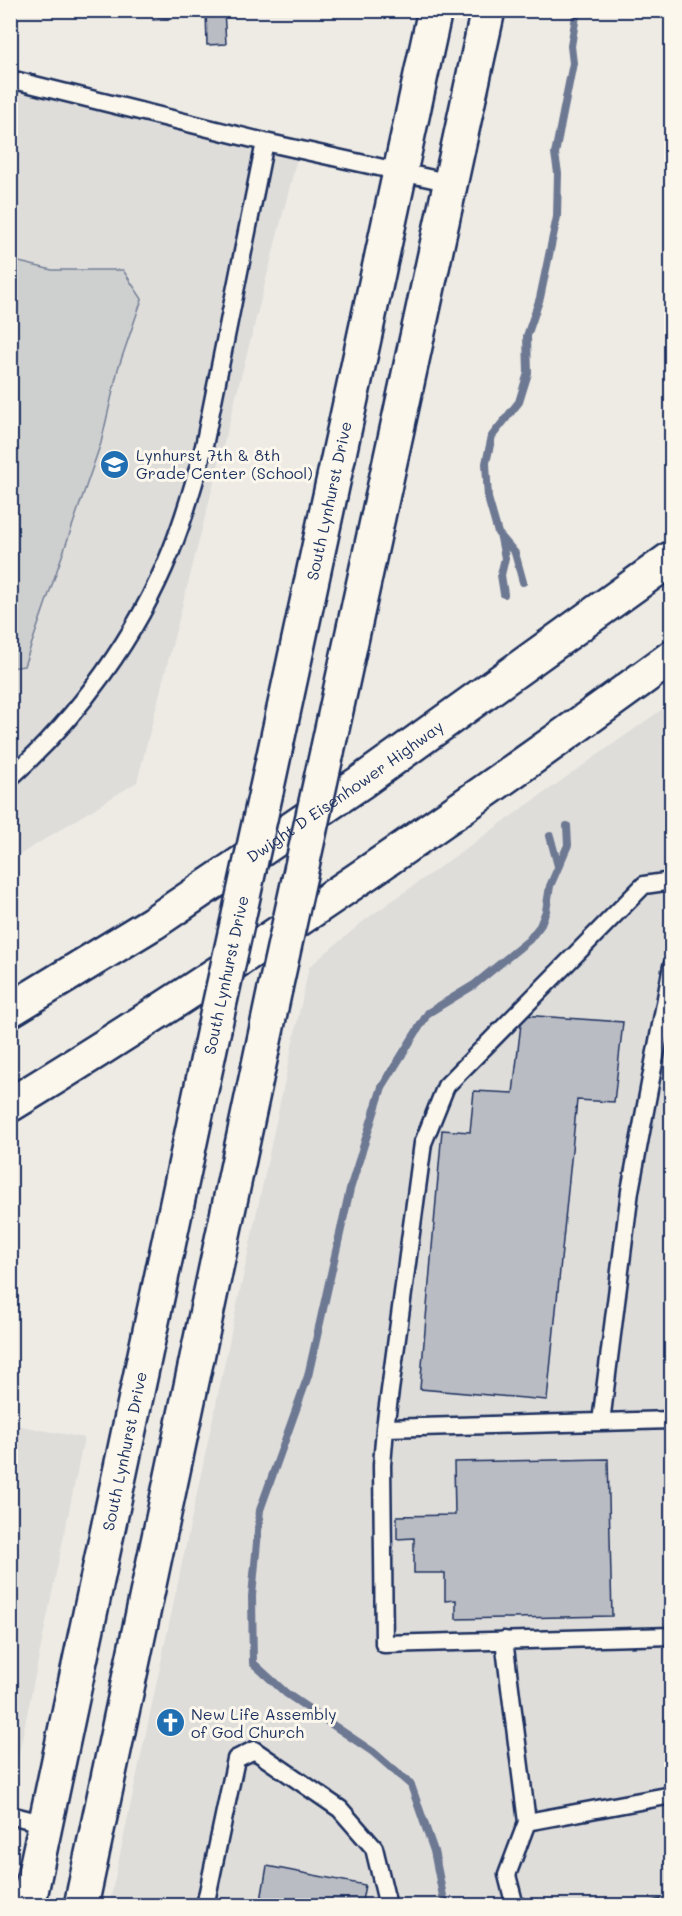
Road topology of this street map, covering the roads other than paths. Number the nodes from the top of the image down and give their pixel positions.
1 (435, 10) edge
2 (488, 10) edge
3 (10, 79) edge
4 (265, 142) junction
5 (401, 171) junction
6 (451, 183) junction
7 (672, 558) edge
8 (672, 657) edge
9 (10, 778) edge
10 (672, 881) edge
11 (672, 966) edge
12 (10, 1010) edge
13 (10, 1105) edge
14 (672, 1420) edge
15 (601, 1422) junction
16 (385, 1428) junction
17 (672, 1636) edge
18 (504, 1640) junction
19 (672, 1795) edge
20 (10, 1815) edge
21 (527, 1822) junction
22 (46, 1824) junction
23 (10, 1903) edge
24 (20, 1905) edge
25 (28, 1905) edge
26 (81, 1905) edge
27 (205, 1905) edge
28 (388, 1905) edge
29 (515, 1905) edge

1 - 5 main road, South Lynhurst Drive
2 - 6 main road
3 - 4 lane
4 - 5 lane
4 - 9 lane
5 - 6 lane
5 - 22 main road, South Lynhurst Drive, bridge
6 - 26 main road, bridge
7 - 12 main road, Dwight D Eisenhower Highway
8 - 13 main road
10 - 16 lane
11 - 15 lane
14 - 15 lane
15 - 16 lane
16 - 18 lane
17 - 18 lane
18 - 21 lane
19 - 21 lane
20 - 22 lane
21 - 29 lane
22 - 25 main road, South Lynhurst Drive
23 - 24 lane
27 - 28 lane

